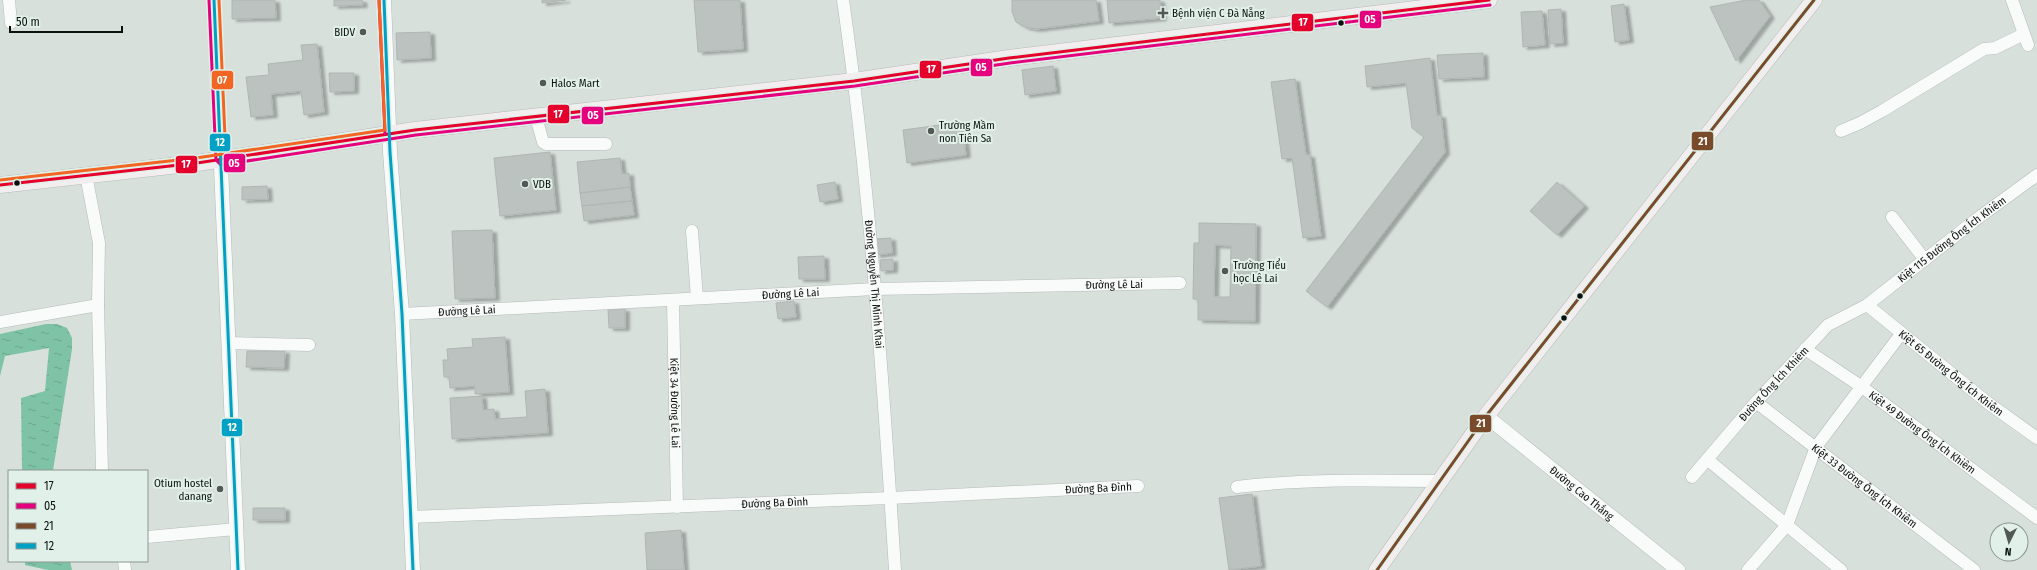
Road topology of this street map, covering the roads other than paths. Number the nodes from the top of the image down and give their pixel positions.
1 (9, 0) edge
2 (214, 0) edge
3 (384, 0) edge
4 (843, 0) edge
5 (1489, 0) edge
6 (2012, 0) edge
7 (1810, 3) edge
8 (11, 23) dead end
9 (854, 81) junction
10 (536, 117) junction
11 (1841, 131) dead end
12 (390, 134) junction
13 (606, 144) dead end
14 (221, 160) junction
15 (2037, 174) edge
16 (86, 175) junction
17 (0, 185) edge
18 (1892, 217) dead end
19 (692, 231) dead end
20 (1925, 260) junction
21 (1180, 283) dead end
22 (875, 289) junction
23 (697, 298) junction
24 (672, 300) junction
25 (1867, 305) junction
26 (98, 306) junction
27 (402, 314) junction
28 (0, 322) edge
29 (1901, 334) junction
30 (228, 343) junction
31 (309, 345) dead end
32 (1805, 349) junction
33 (1862, 386) junction
34 (1756, 402) junction
35 (1486, 416) junction
36 (2037, 438) edge
37 (1816, 447) junction
38 (1708, 460) junction
39 (102, 470) edge
40 (1692, 477) dead end
41 (1440, 481) junction
42 (1138, 486) dead end
43 (1237, 487) dead end
44 (890, 498) junction
45 (677, 507) junction
46 (410, 517) junction
47 (2037, 518) edge
48 (1787, 525) junction
49 (236, 529) junction
50 (148, 537) edge
51 (238, 570) edge
52 (413, 570) edge
53 (895, 570) edge
54 (1377, 570) edge
55 (1678, 570) edge
56 (1748, 570) edge
57 (1841, 570) edge
58 (1974, 570) edge

1 - 8 street
2 - 14 street
3 - 12 street
4 - 9 street, Đường Nguyễn Thị Minh Khai
5 - 9 main road
6 - 11 street
7 - 35 main road
9 - 10 main road
9 - 22 street, Đường Nguyễn Thị Minh Khai
10 - 12 main road
10 - 13 street
12 - 14 main road
12 - 27 street
14 - 16 main road
14 - 30 street
15 - 20 street, Kiệt 115 Đường Ông Ích Khiêm
16 - 17 main road
16 - 26 street
18 - 20 street
19 - 23 street
20 - 25 street, Kiệt 115 Đường Ông Ích Khiêm
21 - 22 street, Đường Lê Lai
22 - 23 street, Đường Lê Lai
22 - 44 street, Đường Nguyễn Thị Minh Khai
23 - 24 street, Đường Lê Lai
24 - 27 street, Đường Lê Lai
24 - 45 street, Kiệt 34 Đường Lê Lai
25 - 29 street, Kiệt 65 Đường Ông Ích Khiêm
25 - 32 street, Đường Ông Ích Khiêm
26 - 28 street
26 - 39 street
27 - 46 street
29 - 33 street
29 - 36 street, Kiệt 65 Đường Ông Ích Khiêm
30 - 31 street
30 - 49 street
32 - 33 street, Kiệt 49 Đường Ông Ích Khiêm
32 - 34 street, Đường Ông Ích Khiêm
33 - 37 street
33 - 47 street, Kiệt 49 Đường Ông Ích Khiêm
34 - 37 street, Kiệt 33 Đường Ông Ích Khiêm
34 - 38 street, Đường Ông Ích Khiêm
35 - 41 main road
35 - 55 street, Đường Cao Thắng
37 - 48 street
37 - 58 street, Kiệt 33 Đường Ông Ích Khiêm
38 - 40 street, Đường Ông Ích Khiêm
38 - 48 street
41 - 43 street
41 - 54 main road
42 - 44 street, Đường Ba Đình
44 - 45 street, Đường Ba Đình
44 - 53 street, Đường Nguyễn Thị Minh Khai
45 - 46 street, Đường Ba Đình
46 - 52 street
48 - 56 street
48 - 57 street
49 - 50 street
49 - 51 street

